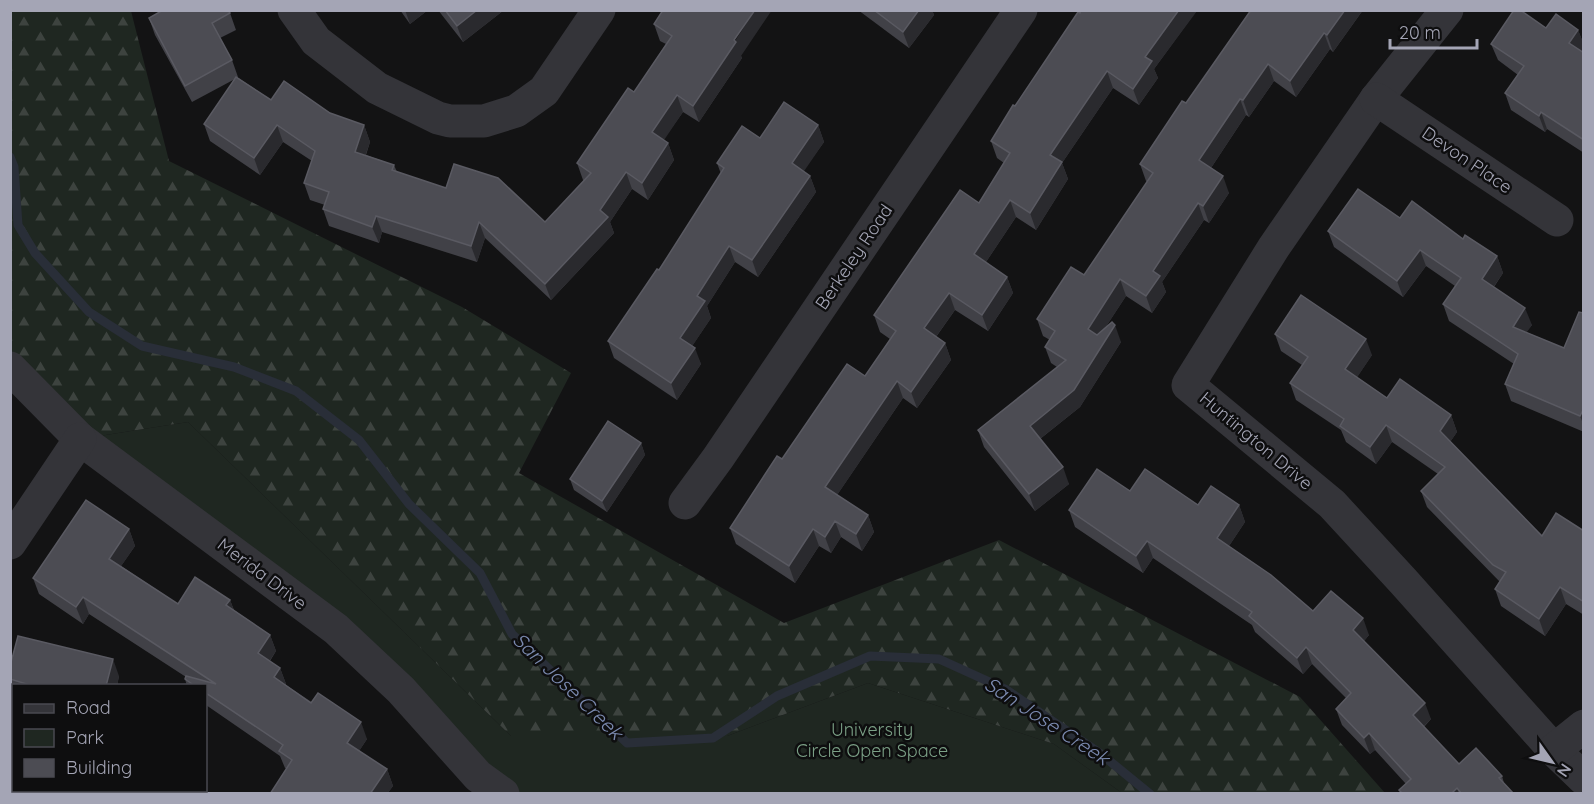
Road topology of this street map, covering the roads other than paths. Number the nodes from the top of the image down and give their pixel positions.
1 (294, 10) edge
2 (599, 10) edge
3 (1021, 10) edge
4 (1447, 10) edge
5 (1376, 99) junction
6 (1557, 220) dead end
7 (10, 368) edge
8 (80, 439) junction
9 (686, 502) dead end
10 (10, 543) edge
11 (1584, 726) edge
12 (1554, 750) junction
13 (1584, 779) edge
14 (483, 788) edge

1 - 2 street
3 - 9 street, Berkeley Road
4 - 5 street, Huntington Drive
5 - 6 street, Devon Place
5 - 12 street, Huntington Drive
7 - 8 street, Merida Drive
8 - 10 street
8 - 14 street, Merida Drive
11 - 12 street
12 - 13 street, Huntington Drive

